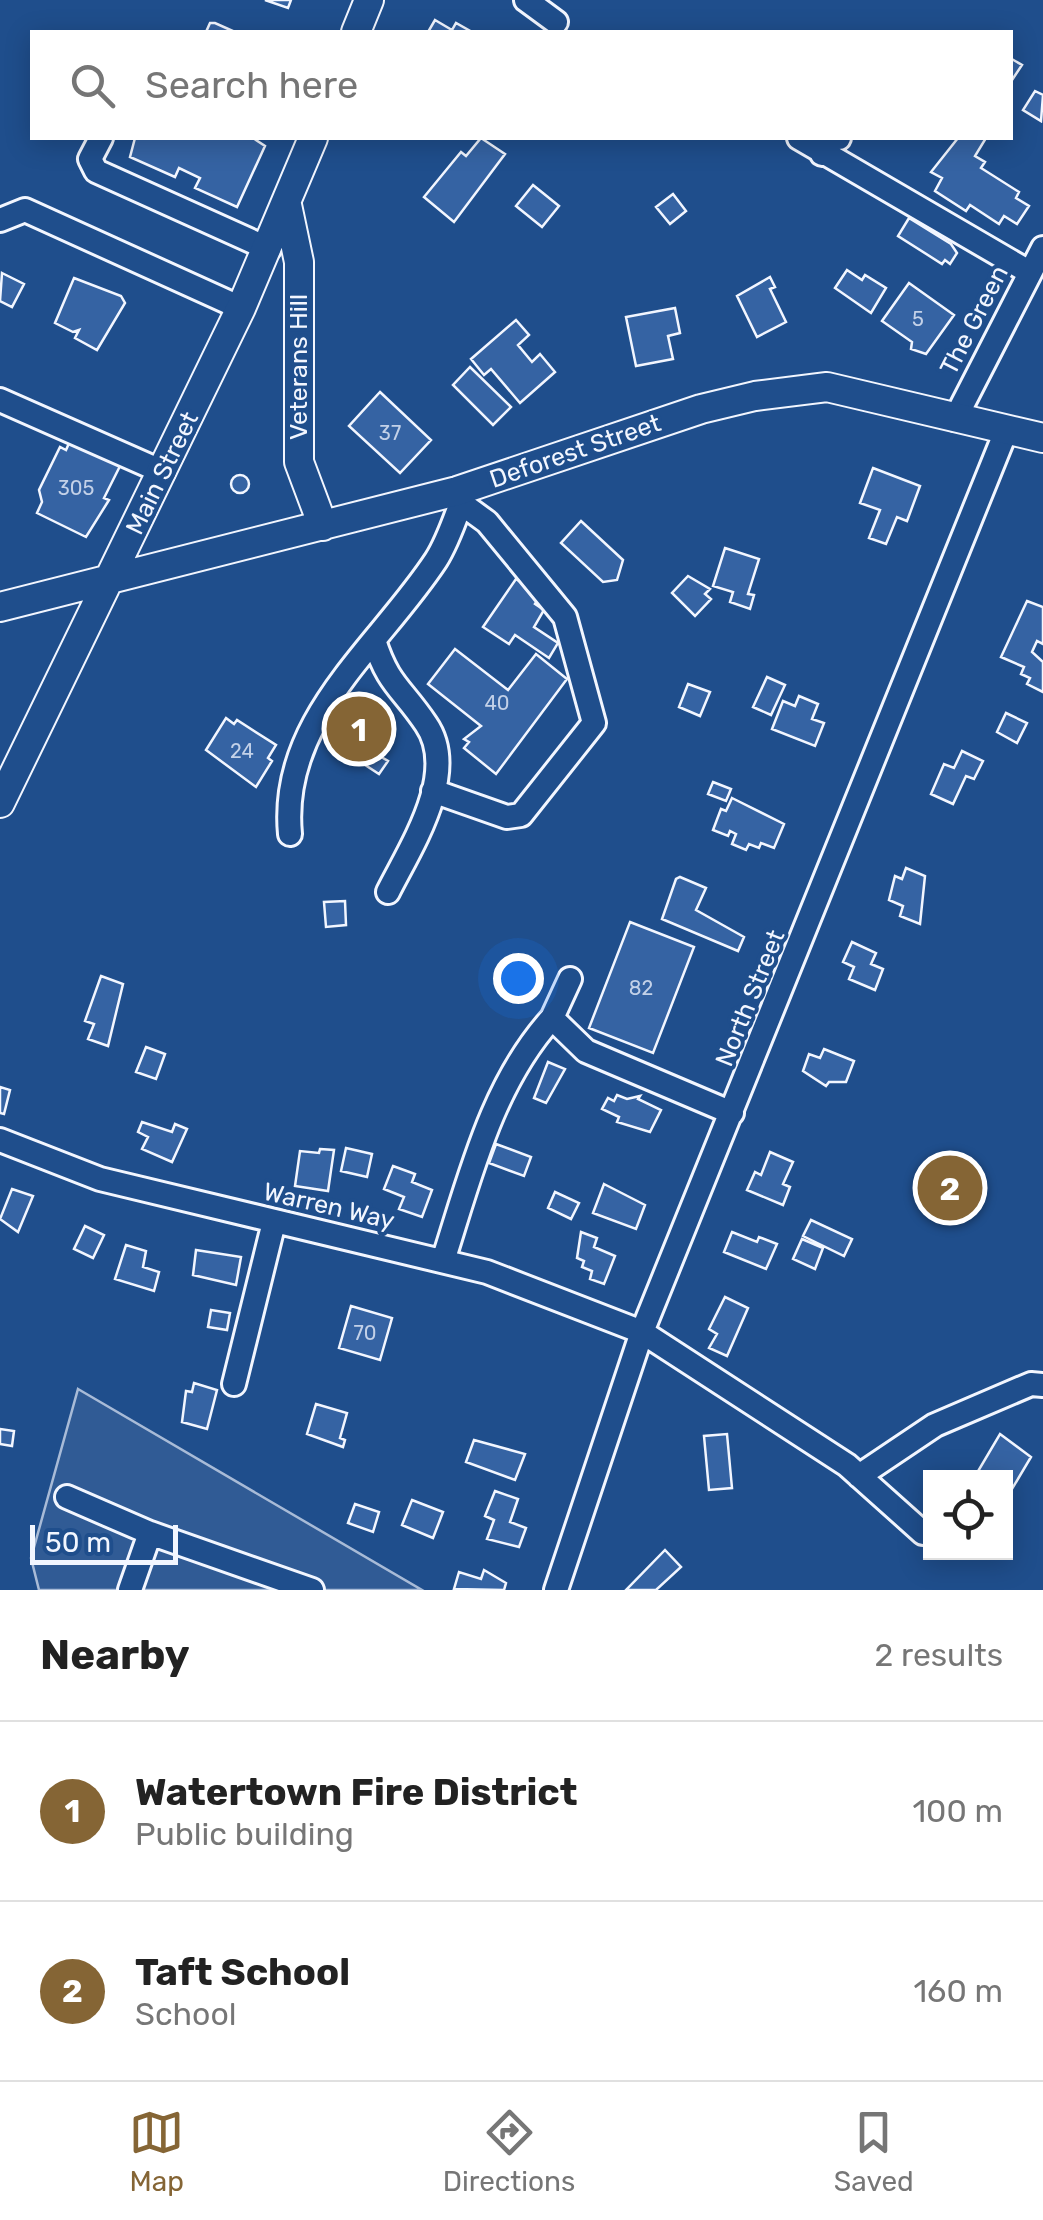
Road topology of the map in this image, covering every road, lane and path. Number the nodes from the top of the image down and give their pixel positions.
1 (370, 0) edge
2 (526, 0) edge
3 (556, 22) dead end
4 (357, 30) edge
5 (100, 140) edge
6 (308, 140) edge
7 (830, 146) edge
8 (287, 205) junction
9 (0, 220) edge
10 (1043, 248) edge
11 (269, 249) junction
12 (1028, 272) junction
13 (241, 308) junction
14 (0, 400) edge
15 (955, 419) junction
16 (1006, 431) junction
17 (1043, 438) edge
18 (163, 472) junction
19 (459, 497) junction
20 (323, 526) junction
21 (110, 578) junction
22 (0, 608) edge
23 (374, 640) junction
24 (433, 791) junction
25 (0, 803) edge
26 (290, 834) dead end
27 (388, 892) dead end
28 (570, 979) dead end
29 (552, 1018) junction
30 (732, 1113) junction
31 (0, 1140) edge
32 (274, 1222) junction
33 (443, 1261) junction
34 (642, 1332) junction
35 (234, 1384) dead end
36 (1043, 1385) edge
37 (858, 1476) junction
38 (67, 1497) dead end
39 (923, 1533) dead end
40 (150, 1534) junction
41 (130, 1590) edge
42 (312, 1590) edge
43 (556, 1590) edge

1 - 4 main road
2 - 3 street
5 - 11 street
6 - 8 main road, Main Street
7 - 12 street
8 - 11 main road, Main Street
8 - 20 main road, Veterans Hill
9 - 13 street
10 - 12 street, The Green
11 - 13 main road, Main Street
12 - 15 street, The Green
13 - 18 main road, Main Street
14 - 18 street
15 - 16 main road, Deforest Street
15 - 19 main road, Deforest Street
16 - 17 main road, Deforest Street
16 - 30 street, North Street
18 - 21 main road, Main Street
19 - 20 main road, Deforest Street
19 - 23 street
19 - 24 street
20 - 21 main road, Deforest Street
21 - 22 main road, Deforest Street
21 - 25 main road, Main Street
23 - 24 street
23 - 26 street
24 - 27 street
28 - 29 street
29 - 30 street
29 - 33 street
30 - 34 street, North Street
31 - 32 street, Warren Way
32 - 33 street, Warren Way
32 - 35 street
33 - 34 street, Warren Way
34 - 37 street, Warren Way
34 - 43 street, North Street
36 - 37 street
37 - 39 street, Warren Way
38 - 40 street
40 - 41 street
40 - 42 street

